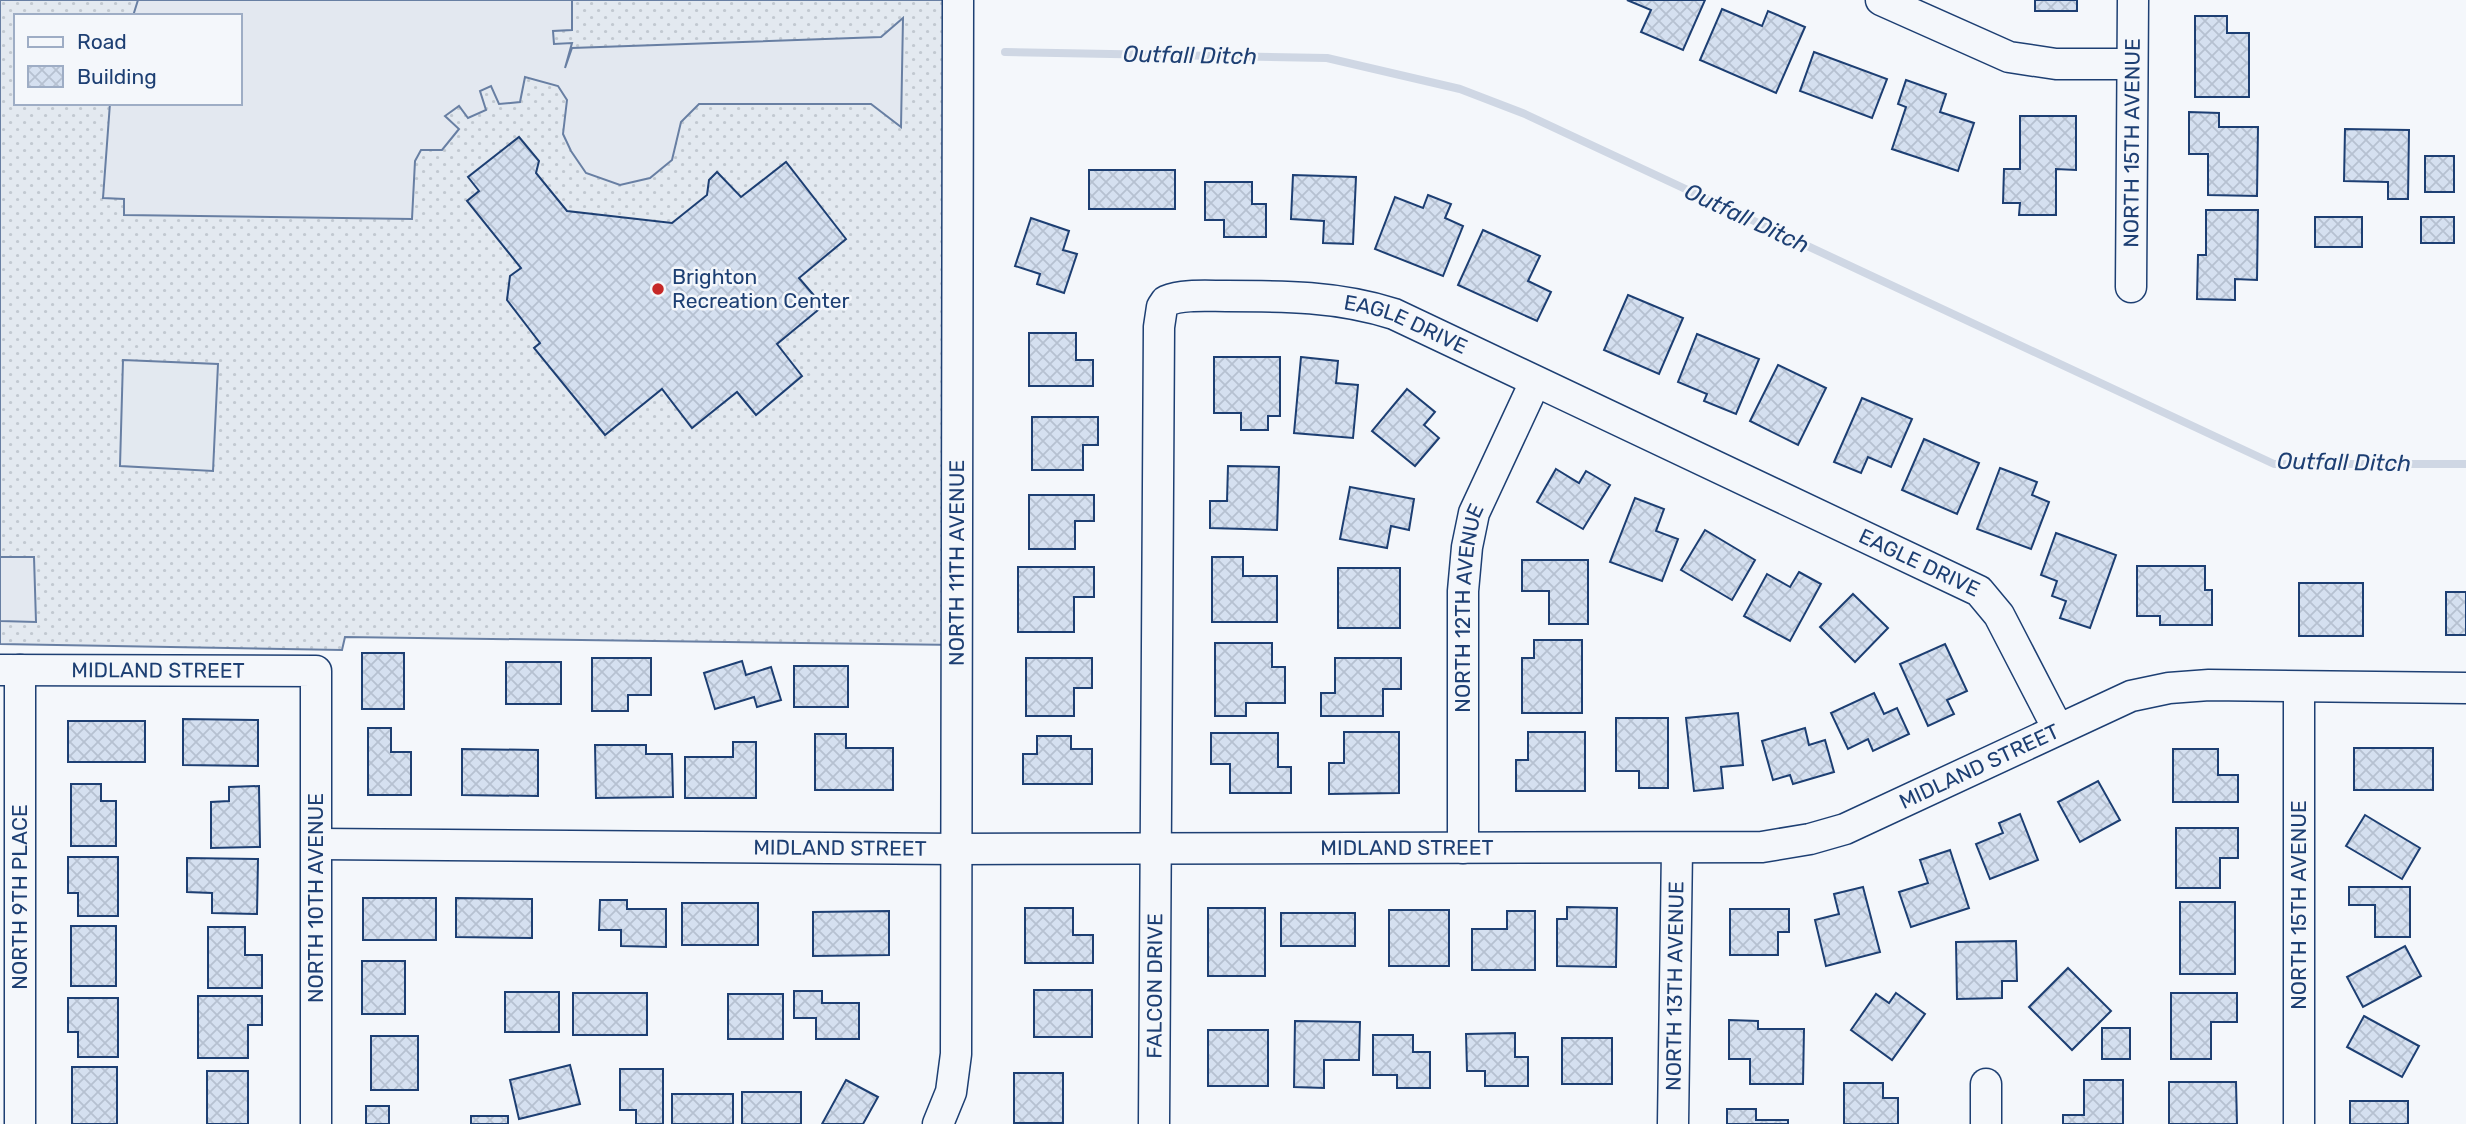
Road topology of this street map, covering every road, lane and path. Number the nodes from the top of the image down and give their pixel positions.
1 (958, 0) edge
2 (1881, 0) edge
3 (2133, 0) edge
4 (2132, 64) junction
5 (2131, 287) dead end
6 (1535, 382) junction
7 (10, 670) edge
8 (316, 671) joint
9 (2299, 687) junction
10 (2466, 688) edge
11 (2057, 729) junction
12 (317, 844) junction
13 (1156, 848) junction
14 (1463, 848) junction
15 (958, 849) junction
16 (1677, 849) junction
17 (1986, 1084) dead end
18 (20, 1124) edge
19 (316, 1124) edge
20 (938, 1124) edge
21 (1154, 1124) edge
22 (1673, 1124) edge
23 (1986, 1124) edge
24 (2298, 1124) edge

1 - 15 street, NORTH 11TH AVENUE
2 - 4 street
3 - 4 street, NORTH 15TH AVENUE
4 - 5 street, NORTH 15TH AVENUE
6 - 11 street, EAGLE DRIVE
6 - 13 street, EAGLE DRIVE
6 - 14 street, NORTH 12TH AVENUE
7 - 8 street, MIDLAND STREET
7 - 18 street, NORTH 9TH PLACE
8 - 12 street, NORTH 10TH AVENUE
9 - 10 street, MIDLAND STREET
9 - 11 street, MIDLAND STREET
9 - 24 street, NORTH 15TH AVENUE
11 - 16 street, MIDLAND STREET
12 - 15 street, MIDLAND STREET
12 - 19 street, NORTH 10TH AVENUE
13 - 14 street, MIDLAND STREET
13 - 15 street, MIDLAND STREET
13 - 21 street, FALCON DRIVE
14 - 16 street, MIDLAND STREET
15 - 20 street, NORTH 11TH AVENUE
16 - 22 street, NORTH 13TH AVENUE
17 - 23 street

